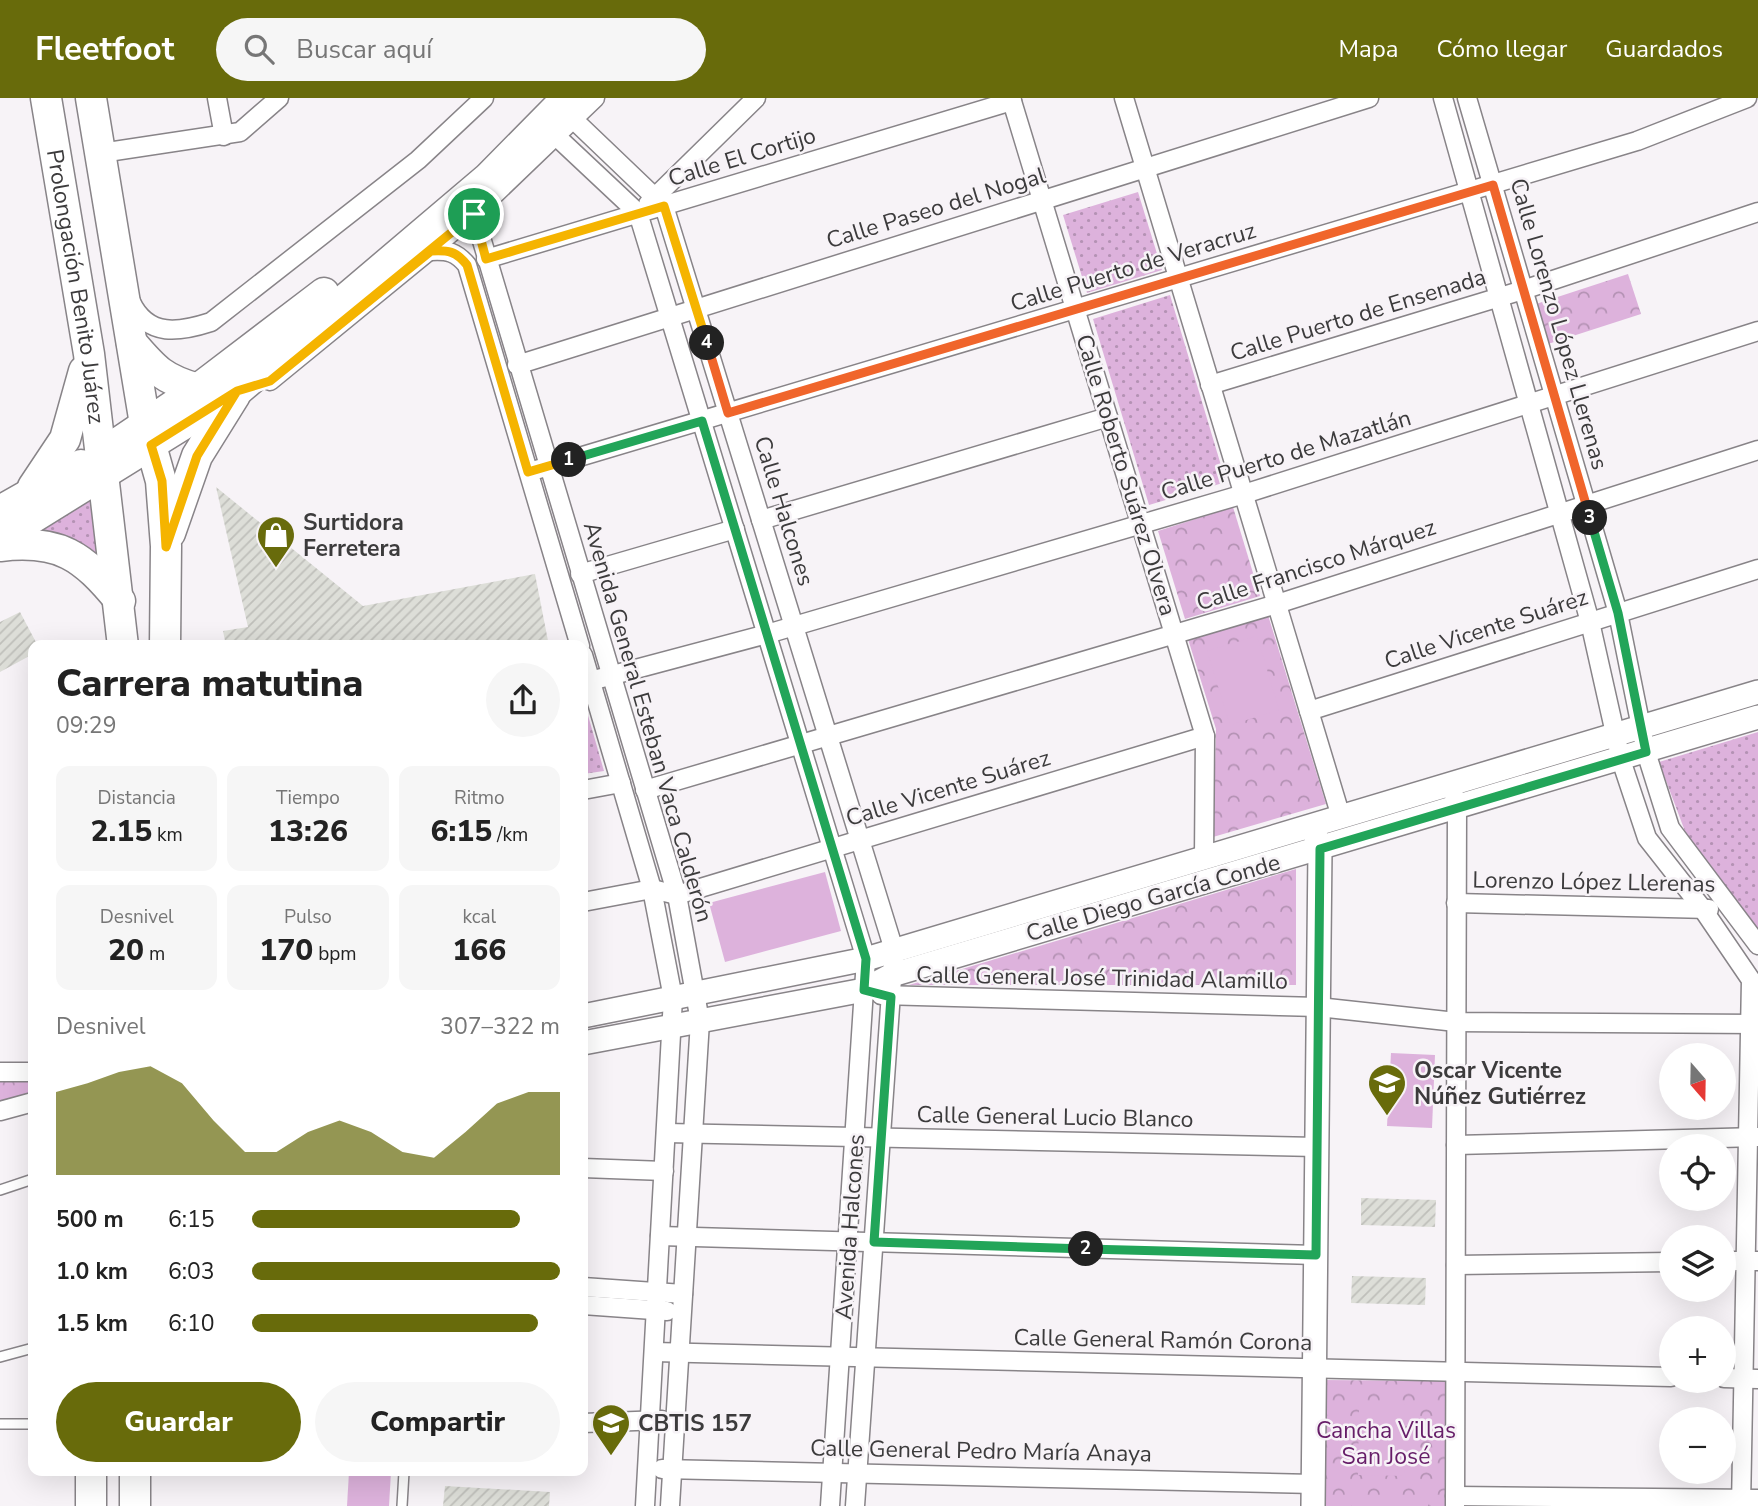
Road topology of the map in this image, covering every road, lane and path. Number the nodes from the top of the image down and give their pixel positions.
1 (46, 98) edge
2 (90, 98) edge
3 (217, 98) edge
4 (279, 98) edge
5 (484, 98) edge
6 (539, 98) edge
7 (596, 98) edge
8 (756, 98) edge
9 (1124, 98) edge
10 (1369, 98) edge
11 (1443, 98) edge
12 (1467, 98) edge
13 (1747, 98) edge
14 (1011, 100) edge
15 (570, 109) edge
16 (224, 136) junction
17 (557, 137) junction
18 (101, 153) junction
19 (1145, 168) junction
20 (1493, 185) junction
21 (1469, 192) junction
22 (1042, 200) junction
23 (660, 201) junction
24 (1758, 212) edge
25 (638, 213) junction
26 (474, 214) junction
27 (431, 251) junction
28 (486, 259) junction
29 (1179, 278) junction
30 (122, 282) junction
31 (1523, 290) junction
32 (1499, 298) junction
33 (696, 309) junction
34 (1077, 309) junction
35 (670, 317) junction
36 (1758, 331) edge
37 (132, 342) junction
38 (89, 354) junction
39 (517, 365) junction
40 (1210, 385) junction
41 (198, 389) junction
42 (237, 391) junction
43 (1555, 398) junction
44 (1530, 405) junction
45 (728, 413) junction
46 (1108, 417) junction
47 (702, 421) junction
48 (148, 435) junction
49 (1758, 450) edge
50 (101, 465) junction
51 (548, 466) junction
52 (528, 472) junction
53 (1244, 494) junction
54 (26, 497) junction
55 (1586, 505) junction
56 (0, 512) edge
57 (1560, 513) junction
58 (761, 520) junction
59 (1140, 525) junction
60 (735, 529) junction
61 (0, 538) edge
62 (0, 546) edge
63 (166, 547) junction
64 (1758, 569) edge
65 (580, 574) junction
66 (120, 601) junction
67 (1277, 604) junction
68 (1618, 613) junction
69 (592, 614) junction
70 (572, 620) junction
71 (1590, 622) junction
72 (794, 626) junction
73 (767, 634) junction
74 (1174, 635) junction
75 (123, 640) edge
76 (165, 640) edge
77 (578, 640) edge
78 (611, 678) junction
79 (588, 683) edge
80 (588, 686) edge
81 (1758, 692) edge
82 (1309, 711) junction
83 (1758, 718) edge
84 (1640, 729) junction
85 (828, 735) junction
86 (1205, 736) junction
87 (1616, 736) junction
88 (801, 744) junction
89 (1646, 752) junction
90 (1621, 760) junction
91 (621, 783) junction
92 (1452, 785) junction
93 (588, 789) edge
94 (645, 790) junction
95 (1457, 808) junction
96 (1341, 817) junction
97 (1312, 826) junction
98 (860, 840) junction
99 (833, 848) junction
100 (1320, 849) junction
101 (1204, 858) junction
102 (652, 889) junction
103 (677, 895) junction
104 (588, 901) edge
105 (1456, 903) junction
106 (1702, 908) junction
107 (1730, 909) junction
108 (1758, 945) edge
109 (894, 950) junction
110 (866, 959) junction
111 (892, 986) junction
112 (864, 990) junction
113 (684, 995) junction
114 (1318, 1007) junction
115 (588, 1015) edge
116 (700, 1021) junction
117 (1456, 1022) junction
118 (1755, 1024) edge
119 (672, 1027) junction
120 (588, 1042) edge
121 (0, 1072) edge
122 (28, 1072) edge
123 (28, 1103) edge
124 (0, 1111) edge
125 (666, 1133) junction
126 (693, 1133) junction
127 (855, 1137) junction
128 (1754, 1137) edge
129 (881, 1138) junction
130 (1456, 1145) junction
131 (1317, 1147) junction
132 (588, 1168) edge
133 (664, 1171) junction
134 (28, 1181) edge
135 (0, 1191) edge
136 (660, 1236) junction
137 (687, 1237) junction
138 (848, 1242) junction
139 (874, 1242) junction
140 (1316, 1255) junction
141 (1752, 1261) edge
142 (1659, 1262) edge
143 (1456, 1265) junction
144 (588, 1288) edge
145 (657, 1301) junction
146 (683, 1303) junction
147 (588, 1305) edge
148 (28, 1349) edge
149 (654, 1352) junction
150 (680, 1352) junction
151 (0, 1357) edge
152 (840, 1357) junction
153 (866, 1357) junction
154 (1315, 1368) junction
155 (1455, 1371) junction
156 (1659, 1377) edge
157 (1750, 1378) edge
158 (650, 1420) junction
159 (676, 1420) junction
160 (588, 1423) edge
161 (0, 1424) edge
162 (28, 1424) edge
163 (648, 1468) junction
164 (673, 1469) junction
165 (832, 1472) junction
166 (858, 1473) junction
167 (91, 1476) edge
168 (135, 1476) edge
169 (404, 1476) edge
170 (1313, 1495) edge
171 (1455, 1501) edge
172 (1747, 1502) edge
173 (91, 1506) edge
174 (135, 1506) edge
175 (402, 1506) edge
176 (645, 1506) edge
177 (670, 1506) edge
178 (830, 1506) edge
179 (855, 1506) edge

1 - 38 main road, Prolongación Benito Juárez
2 - 18 main road, Prolongación Benito Juárez
3 - 16 street
4 - 16 street
5 - 30 street
6 - 41 main road
7 - 15 street
8 - 23 street
9 - 19 street
10 - 19 street, Calle Paseo del Nogal
11 - 21 street
12 - 20 street, Calle Lorenzo López Llerenas
13 - 20 street, Calle Puerto de Veracruz
14 - 22 street, Calle Roberto Suárez Olvera
14 - 23 street, Calle El Cortijo
15 - 17 street
15 - 23 street, Calle Halcones
15 - 42 main road
16 - 18 street
17 - 25 street
17 - 26 street
18 - 30 main road, Prolongación Benito Juárez
19 - 22 street, Calle Paseo del Nogal
19 - 29 street
20 - 21 street, Calle Puerto de Veracruz
20 - 31 street, Calle Lorenzo López Llerenas
21 - 29 street, Calle Puerto de Veracruz
21 - 32 street
22 - 33 street, Calle Paseo del Nogal
22 - 34 street, Calle Roberto Suárez Olvera
23 - 25 street
23 - 33 street, Calle Halcones
24 - 31 street, Calle Puerto de Ensenada
25 - 28 street
25 - 35 street
26 - 27 street
26 - 28 street, Avenida General Esteban Vaca Calderón
27 - 42 street
27 - 52 street, Avenida General Esteban Vaca Calderón
28 - 39 street, Avenida General Esteban Vaca Calderón
29 - 34 street, Calle Puerto de Veracruz
29 - 40 street
30 - 37 main road, Prolongación Benito Juárez
31 - 32 street, Calle Puerto de Ensenada
31 - 43 street, Calle Lorenzo López Llerenas
32 - 40 street, Calle Puerto de Ensenada
32 - 44 street
33 - 35 street, Calle Paseo del Nogal
33 - 45 street, Calle Halcones
34 - 45 street, Calle Puerto de Veracruz
34 - 46 street, Calle Roberto Suárez Olvera
35 - 39 street, Calle Paseo del Nogal
35 - 47 street
36 - 43 street, Calle Puerto de Mazatlán
37 - 41 main road
37 - 48 main road, Prolongación Benito Juárez
38 - 50 main road, Prolongación Benito Juárez
38 - 54 main road
39 - 51 street, Avenida General Esteban Vaca Calderón
40 - 53 street
41 - 48 main road
42 - 48 main road
42 - 63 main road
43 - 44 street, Calle Puerto de Mazatlán
43 - 55 street, Calle Lorenzo López Llerenas
44 - 53 street, Calle Puerto de Mazatlán
44 - 57 street
45 - 47 street, Calle Puerto de Veracruz
45 - 58 street, Calle Halcones
46 - 58 street
46 - 59 street, Calle Roberto Suárez Olvera
47 - 51 street, Calle Puerto de Veracruz
47 - 60 street
48 - 50 main road
48 - 63 main road, Prolongación Benito Juárez
49 - 55 street, Calle Francisco Márquez
50 - 54 main road
50 - 61 main road
50 - 66 main road, Prolongación Benito Juárez
51 - 52 street, Calle Puerto de Veracruz
51 - 65 street, Avenida General Esteban Vaca Calderón
52 - 70 street, Avenida General Esteban Vaca Calderón
53 - 59 street, Calle Puerto de Mazatlán
53 - 67 street
54 - 56 main road
55 - 57 street, Calle Francisco Márquez
55 - 68 street, Calle Lorenzo López Llerenas
57 - 67 street, Calle Francisco Márquez
57 - 71 street
58 - 72 street, Calle Halcones
59 - 72 street, Calle Puerto de Mazatlán
59 - 74 street, Calle Roberto Suárez Olvera
60 - 65 street
60 - 73 street
62 - 66 main road
63 - 76 main road
64 - 68 street, Calle Vicente Suárez
65 - 69 street, Avenida General Esteban Vaca Calderón
66 - 75 main road, Prolongación Benito Juárez
67 - 74 street, Calle Francisco Márquez
67 - 82 street
68 - 71 street, Calle Vicente Suárez
68 - 84 street, Calle Lorenzo López Llerenas
69 - 70 street
69 - 78 street, Avenida General Esteban Vaca Calderón
70 - 77 street, Avenida General Esteban Vaca Calderón
71 - 82 street, Calle Vicente Suárez
71 - 87 street
72 - 73 street, Calle Puerto de Mazatlán
72 - 85 street, Calle Halcones
73 - 78 street, Calle Puerto de Mazatlán
73 - 88 street
74 - 85 street, Calle Francisco Márquez
74 - 86 street, Calle Roberto Suárez Olvera
78 - 79 street, Calle Puerto de Mazatlán
78 - 94 street, Avenida General Esteban Vaca Calderón
80 - 91 street, Avenida General Esteban Vaca Calderón
81 - 84 street, Calle Diego García Conde
82 - 96 street
83 - 89 street, Calle Diego García Conde
84 - 87 street, Calle Diego García Conde
84 - 89 street, Calle Lorenzo López Llerenas
85 - 88 street, Calle Francisco Márquez
85 - 98 street, Calle Halcones
86 - 98 street, Calle Vicente Suárez
86 - 101 street, Calle Roberto Suárez Olvera
87 - 90 street
87 - 92 street, Calle Diego García Conde
88 - 94 street, Calle Francisco Márquez
88 - 99 street
89 - 90 street, Calle Diego García Conde
89 - 107 street, Calle Lorenzo López Llerenas
90 - 95 street, Calle Diego García Conde
90 - 106 street
91 - 93 street
91 - 102 street, Avenida General Esteban Vaca Calderón
92 - 95 street
92 - 96 street, Calle Diego García Conde
94 - 103 street, Avenida General Esteban Vaca Calderón
95 - 100 street, Calle Diego García Conde
95 - 105 street
96 - 97 street, Calle Diego García Conde
97 - 100 street
97 - 101 street, Calle Diego García Conde
98 - 99 street, Calle Vicente Suárez
98 - 109 street, Calle Halcones
99 - 103 street, Calle Vicente Suárez
99 - 110 street
100 - 111 street, Calle Diego García Conde
100 - 114 street
101 - 109 street, Calle Diego García Conde
102 - 103 street
102 - 104 street
102 - 113 street, Avenida General Esteban Vaca Calderón
103 - 113 street, Avenida General Esteban Vaca Calderón
105 - 106 street, Lorenzo López Llerenas
105 - 117 street
106 - 107 street, Lorenzo López Llerenas
106 - 118 street
107 - 108 street, Calle Lorenzo López Llerenas
109 - 110 street, Calle Diego García Conde
109 - 111 street, Avenida Halcones
110 - 112 street, Avenida Halcones
110 - 113 street, Calle Diego García Conde
111 - 112 street, Calle Diego García Conde
111 - 114 street, Calle General José Trinidad Alamillo
111 - 129 street, Avenida Halcones
112 - 116 street, Calle Diego García Conde
112 - 127 street, Avenida Halcones
113 - 115 street, Calle Diego García Conde
113 - 116 street, Avenida General Esteban Vaca Calderón
113 - 119 street, Avenida General Esteban Vaca Calderón
114 - 117 street, Calle General José Trinidad Alamillo
114 - 131 street
116 - 119 street, Calle Diego García Conde
116 - 126 street, Avenida General Esteban Vaca Calderón
117 - 118 street, Calle General José Trinidad Alamillo
117 - 130 street
118 - 128 street
119 - 120 street, Calle Diego García Conde
119 - 125 street, Avenida General Esteban Vaca Calderón
121 - 122 street
123 - 124 street
125 - 126 street, Calle General Lucio Blanco
125 - 133 street, Avenida General Esteban Vaca Calderón
126 - 127 street, Calle General Lucio Blanco
126 - 137 street, Avenida General Esteban Vaca Calderón
127 - 129 street, Calle General Lucio Blanco
127 - 138 street, Avenida Halcones
128 - 130 street
128 - 141 street
129 - 131 street, Calle General Lucio Blanco
129 - 139 street, Avenida Halcones
130 - 143 street
131 - 140 street
132 - 133 street
133 - 136 street, Avenida General Esteban Vaca Calderón
134 - 135 lane
136 - 137 street
136 - 145 street, Avenida General Esteban Vaca Calderón
137 - 138 street
137 - 146 street, Avenida General Esteban Vaca Calderón
138 - 139 street
138 - 152 street, Avenida Halcones
139 - 140 street
139 - 153 street, Avenida Halcones
140 - 154 street
141 - 157 street
142 - 143 street
143 - 155 street
144 - 145 street
145 - 146 street
145 - 147 street
145 - 149 street, Avenida General Esteban Vaca Calderón
146 - 150 street, Avenida General Esteban Vaca Calderón
148 - 151 lane
149 - 150 street, Calle General Ramón Corona
149 - 158 street, Avenida General Esteban Vaca Calderón
150 - 152 street, Calle General Ramón Corona
150 - 159 street, Avenida General Esteban Vaca Calderón
152 - 153 street, Calle General Ramón Corona
152 - 165 street, Avenida Halcones
153 - 154 street, Calle General Ramón Corona
153 - 166 street, Avenida Halcones
154 - 155 street, Calle General Ramón Corona
154 - 170 street
155 - 156 street, Calle General Ramón Corona
155 - 171 street
157 - 172 street
158 - 159 street
158 - 160 street
158 - 163 street, Avenida General Esteban Vaca Calderón
159 - 164 street, Avenida General Esteban Vaca Calderón
161 - 162 lane
163 - 164 street, Calle General Pedro María Anaya
163 - 176 street, Avenida General Esteban Vaca Calderón
164 - 165 street, Calle General Pedro María Anaya
164 - 177 street, Avenida General Esteban Vaca Calderón
165 - 166 street, Calle General Pedro María Anaya
165 - 178 street, Avenida Halcones
166 - 170 street, Calle General Pedro María Anaya
166 - 179 street, Avenida Halcones
167 - 173 main road
168 - 174 main road
169 - 175 lane
171 - 172 street

